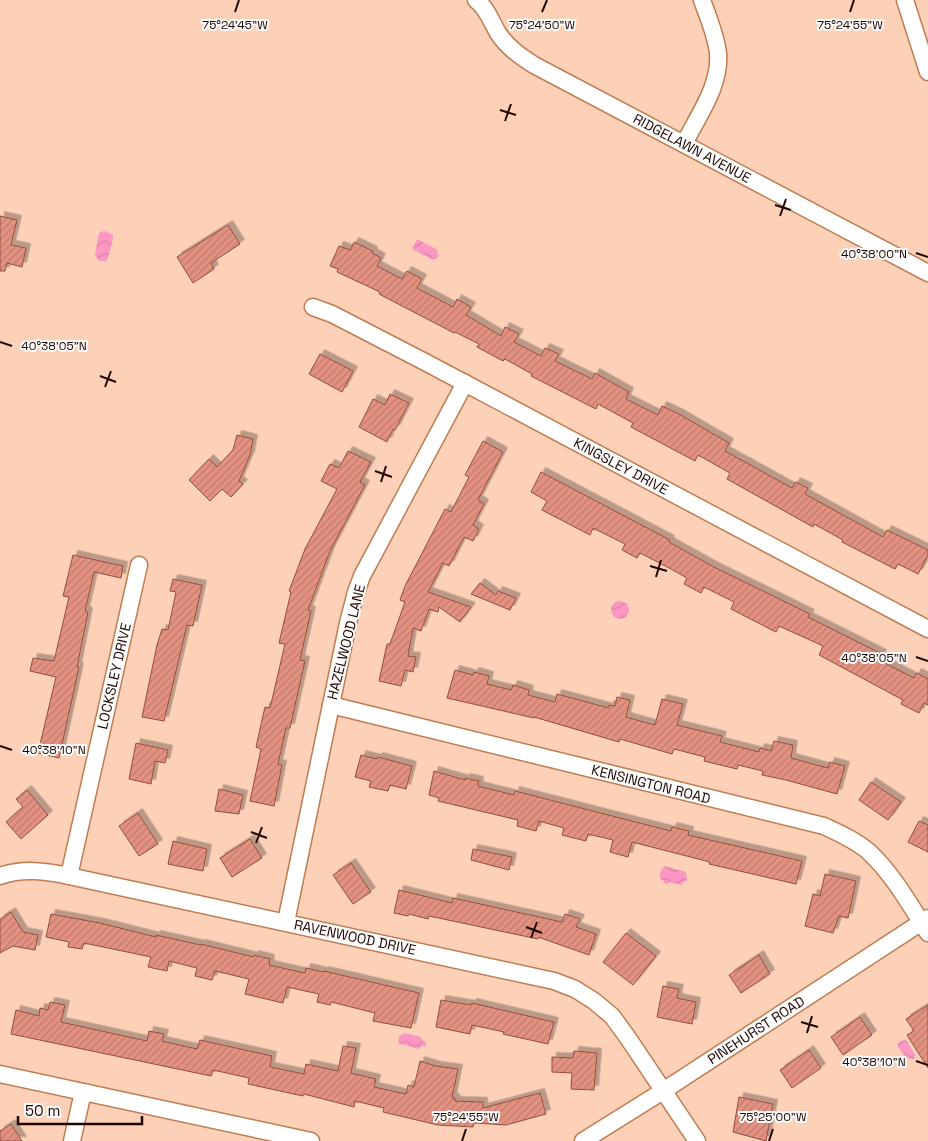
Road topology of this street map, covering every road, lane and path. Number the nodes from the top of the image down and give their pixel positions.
1 (476, 0) edge
2 (702, 0) edge
3 (905, 0) edge
4 (928, 72) edge
5 (684, 144) junction
6 (928, 273) edge
7 (313, 307) dead end
8 (465, 383) junction
9 (139, 564) dead end
10 (928, 629) edge
11 (331, 705) junction
12 (0, 876) edge
13 (69, 876) junction
14 (286, 922) junction
15 (926, 925) edge
16 (0, 1074) edge
17 (663, 1091) junction
18 (83, 1092) junction
19 (72, 1141) edge
20 (311, 1141) edge
21 (583, 1141) edge
22 (697, 1141) edge

1 - 5 street, RIDGELAWN AVENUE
2 - 5 street
3 - 4 street
5 - 6 street, RIDGELAWN AVENUE
7 - 8 street, KINGSLEY DRIVE
8 - 10 street, KINGSLEY DRIVE
8 - 11 street, HAZELWOOD LANE
9 - 13 street, LOCKSLEY DRIVE
11 - 14 street, HAZELWOOD LANE
11 - 15 street, KENSINGTON ROAD
12 - 13 street, RAVENWOOD DRIVE
13 - 14 street, RAVENWOOD DRIVE
14 - 17 street, RAVENWOOD DRIVE
15 - 17 street, PINEHURST ROAD
16 - 18 street
17 - 21 street, PINEHURST ROAD
17 - 22 street, RAVENWOOD DRIVE
18 - 19 street
18 - 20 street

